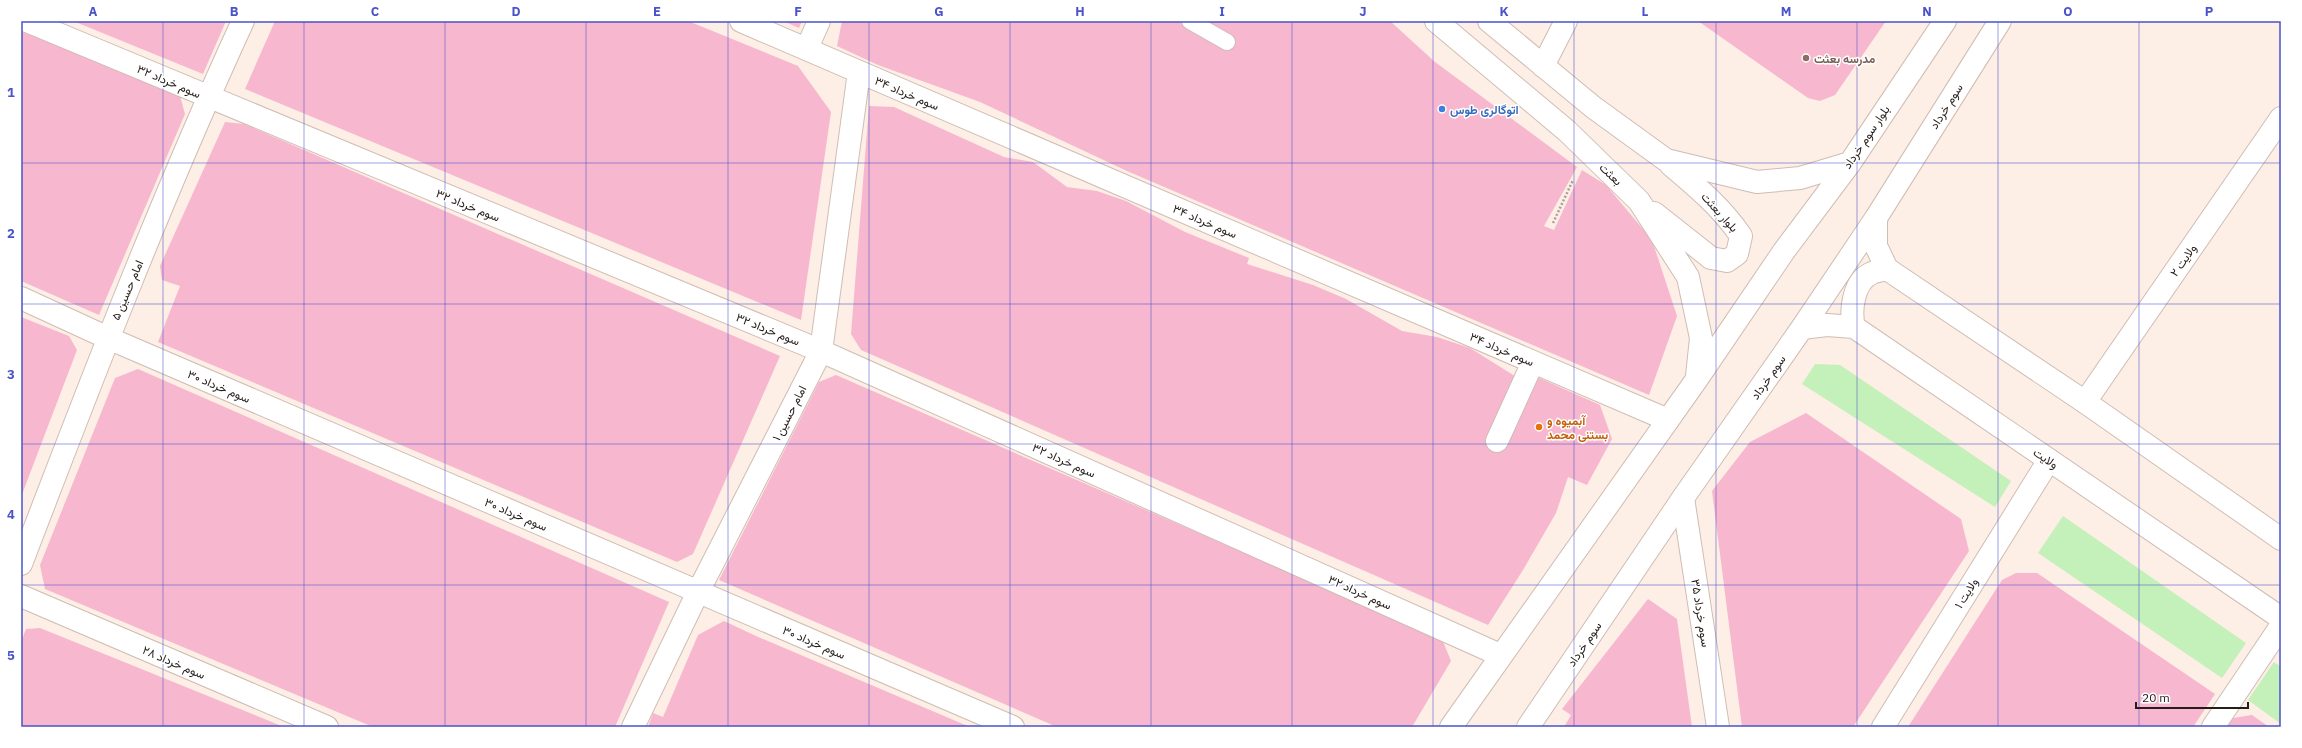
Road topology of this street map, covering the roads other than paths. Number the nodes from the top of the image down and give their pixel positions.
1 (27, 21) edge
2 (243, 21) edge
3 (741, 21) edge
4 (820, 21) edge
5 (1190, 21) edge
6 (1436, 21) edge
7 (1489, 21) edge
8 (1566, 21) edge
9 (1945, 21) edge
10 (2000, 21) edge
11 (1227, 42) dead end
12 (807, 48) junction
13 (1543, 66) junction
14 (859, 72) junction
15 (208, 98) junction
16 (2281, 118) edge
17 (1666, 160) junction
18 (1850, 163) junction
19 (1639, 201) junction
20 (1876, 218) junction
21 (1887, 269) junction
22 (21, 298) edge
23 (1854, 327) junction
24 (1802, 328) junction
25 (108, 338) junction
26 (821, 351) junction
27 (1533, 362) junction
28 (1696, 379) junction
29 (2085, 402) junction
30 (1668, 420) junction
31 (1497, 441) dead end
32 (2049, 460) junction
33 (1683, 498) junction
34 (2281, 539) edge
35 (21, 564) edge
36 (698, 592) junction
37 (21, 596) edge
38 (2281, 618) edge
39 (2281, 626) edge
40 (1500, 655) junction
41 (327, 727) edge
42 (633, 727) edge
43 (1013, 727) edge
44 (1451, 727) edge
45 (1528, 727) edge
46 (1718, 727) edge
47 (1883, 727) edge
48 (2213, 727) edge

1 - 15 street, سوم خرداد ۳۲
2 - 15 street, امام حسین ۵
3 - 12 street, سوم خرداد ۳۴
4 - 12 street
5 - 11 lane
6 - 19 street, بعثت
7 - 13 street
8 - 13 street
9 - 18 street, بلوار سوم خرداد
10 - 20 street, سوم خرداد
12 - 14 street, سوم خرداد ۳۴
13 - 17 street
14 - 26 street, امام حسین ۱
14 - 27 street, سوم خرداد ۳۴
15 - 25 street, امام حسین ۵
15 - 26 street, سوم خرداد ۳۲
16 - 29 street, ولایت ۲
17 - 18 street
17 - 19 street, بلوار بعثت
18 - 28 street, بلوار سوم خرداد
19 - 28 street, بعثت
20 - 21 street
20 - 24 street, سوم خرداد
21 - 23 street
21 - 29 street
22 - 25 street, سوم خرداد ۳۰
23 - 24 street
23 - 32 street, ولایت
24 - 33 street, سوم خرداد
25 - 35 street, امام حسین ۵
25 - 36 street, سوم خرداد ۳۰
26 - 36 street, امام حسین ۱
26 - 40 street, سوم خرداد ۳۲
27 - 30 street, سوم خرداد ۳۴
27 - 31 street
28 - 30 street
29 - 34 street
30 - 40 street
32 - 38 street, ولایت
32 - 47 street, ولایت ۱
33 - 45 street, سوم خرداد
33 - 46 street, سوم خرداد ۳۵
36 - 42 street, امام حسین ۱
36 - 43 street, سوم خرداد ۳۰
37 - 41 street, سوم خرداد ۲۸
39 - 48 street
40 - 44 street

